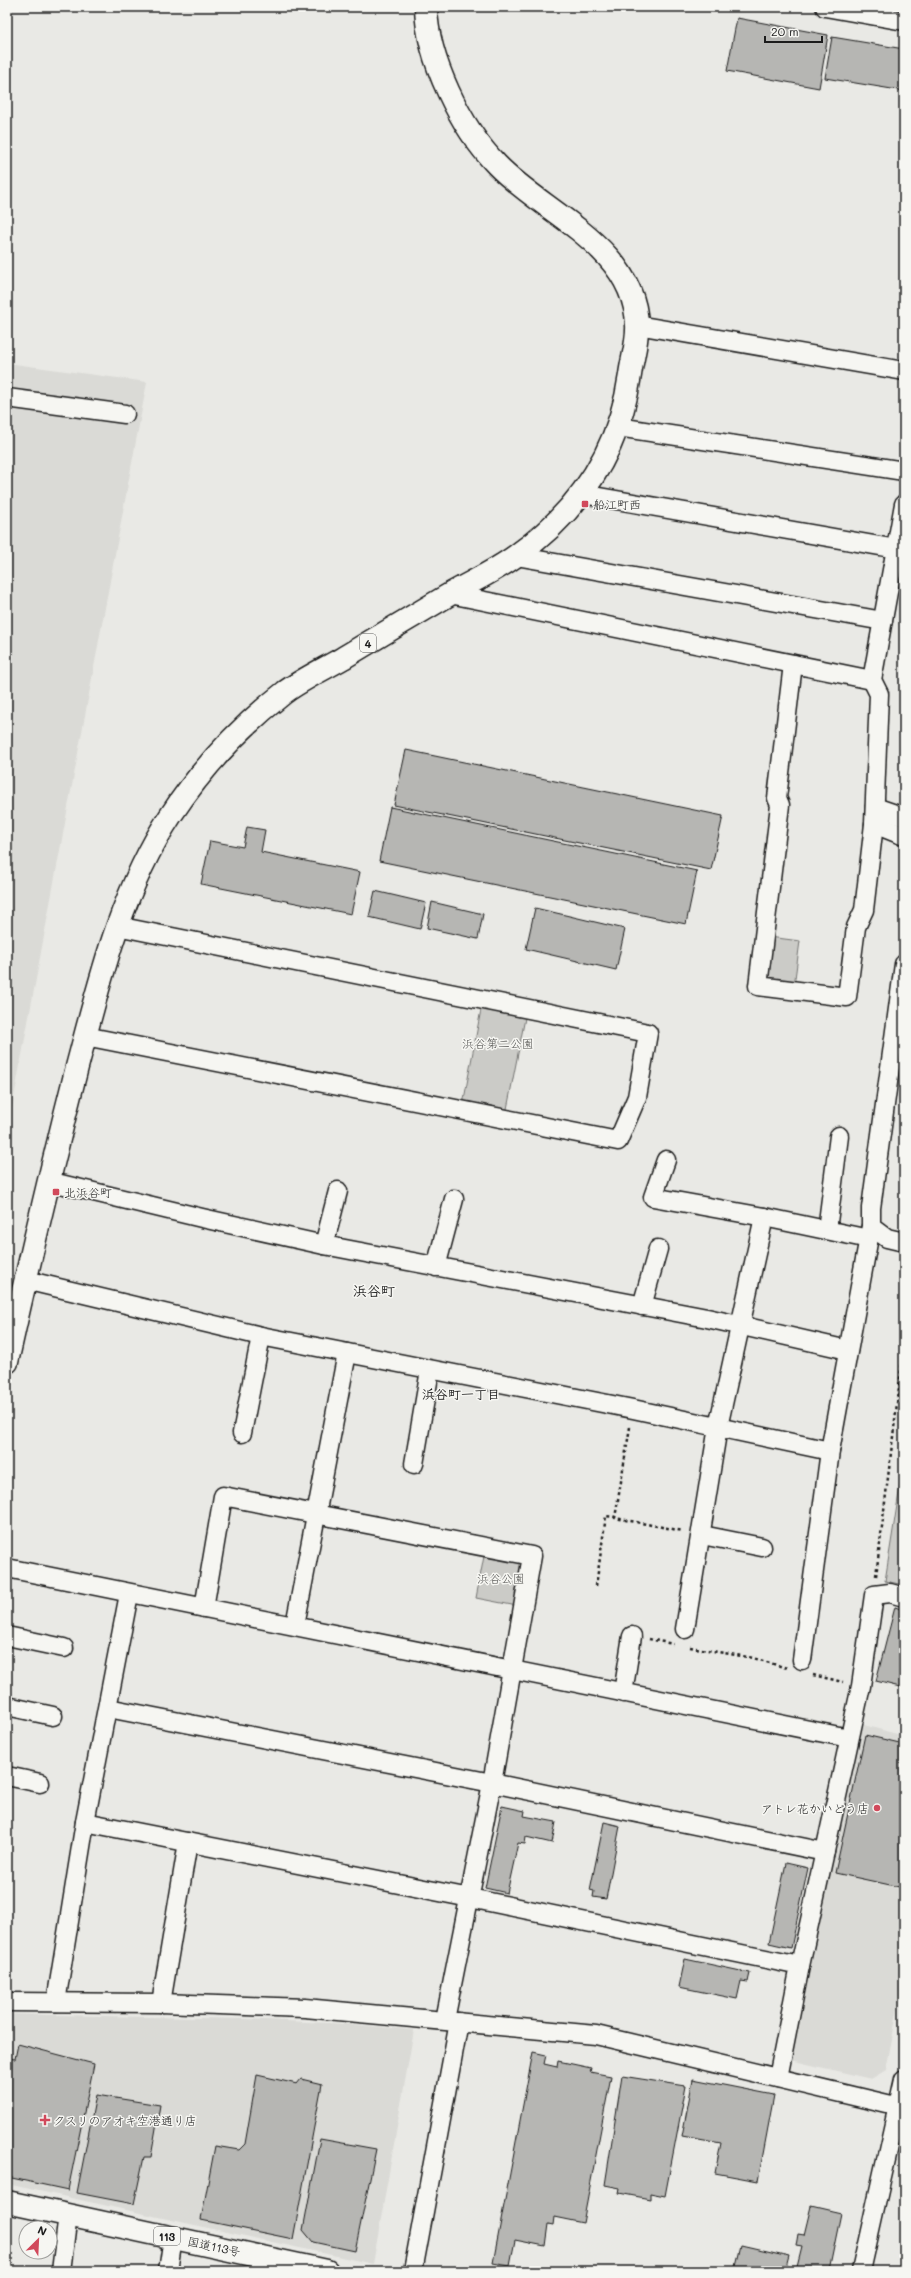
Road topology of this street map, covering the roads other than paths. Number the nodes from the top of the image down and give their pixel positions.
1 (426, 7) edge
2 (825, 7) edge
3 (904, 21) edge
4 (637, 325) junction
5 (904, 371) edge
6 (7, 398) edge
7 (125, 414) dead end
8 (618, 427) junction
9 (904, 471) edge
10 (582, 494) junction
11 (904, 504) edge
12 (897, 549) junction
13 (516, 556) junction
14 (450, 594) junction
15 (883, 621) junction
16 (793, 664) junction
17 (872, 680) junction
18 (874, 816) junction
19 (904, 817) edge
20 (904, 836) edge
21 (117, 926) junction
22 (904, 964) edge
23 (85, 1036) junction
24 (839, 1136) dead end
25 (666, 1160) dead end
26 (48, 1181) junction
27 (338, 1191) dead end
28 (454, 1199) dead end
29 (764, 1218) junction
30 (827, 1230) junction
31 (870, 1232) junction
32 (904, 1242) edge
33 (324, 1245) junction
34 (658, 1249) dead end
35 (436, 1267) junction
36 (25, 1280) junction
37 (642, 1306) junction
38 (740, 1325) junction
39 (261, 1336) junction
40 (848, 1350) junction
41 (347, 1353) junction
42 (7, 1362) edge
43 (430, 1370) junction
44 (718, 1427) junction
45 (242, 1433) dead end
46 (830, 1451) junction
47 (414, 1464) dead end
48 (315, 1514) junction
49 (702, 1535) junction
50 (762, 1547) dead end
51 (7, 1568) edge
52 (129, 1594) junction
53 (904, 1596) edge
54 (204, 1608) junction
55 (295, 1625) junction
56 (7, 1636) edge
57 (632, 1636) road end
58 (684, 1637) road end
59 (64, 1648) dead end
60 (801, 1668) road end
61 (512, 1670) junction
62 (623, 1693) junction
63 (7, 1706) edge
64 (108, 1708) junction
65 (53, 1716) dead end
66 (849, 1738) junction
67 (7, 1776) edge
68 (40, 1782) dead end
69 (492, 1784) junction
70 (85, 1822) junction
71 (188, 1842) junction
72 (825, 1852) junction
73 (470, 1898) junction
74 (800, 1966) junction
75 (7, 2002) edge
76 (56, 2002) junction
77 (161, 2003) junction
78 (452, 2021) junction
79 (778, 2078) junction
80 (904, 2079) edge
81 (901, 2108) edge
82 (7, 2202) edge
83 (68, 2215) junction
84 (173, 2237) junction
85 (61, 2271) edge
86 (168, 2271) edge
87 (327, 2271) edge
88 (413, 2271) edge
89 (862, 2271) edge

1 - 4 main road, 4
2 - 3 street
4 - 5 street
4 - 8 main road, 4
6 - 7 street
8 - 9 street
8 - 10 main road, 4
10 - 12 street
10 - 13 main road, 4
11 - 12 street
12 - 15 street
13 - 14 main road, 4
13 - 15 street
14 - 16 street
14 - 21 main road, 4
15 - 17 street
16 - 17 street
16 - 18 street
17 - 18 street
18 - 19 street
18 - 20 street
21 - 23 main road, 4
21 - 23 street
22 - 31 street
23 - 26 main road, 4
24 - 30 street
25 - 29 street
26 - 33 street
26 - 36 main road, 4
27 - 33 street
28 - 35 street
29 - 30 street
29 - 38 street
30 - 31 street
31 - 32 street
31 - 40 street
33 - 35 street
34 - 37 street
35 - 37 street
36 - 39 street
36 - 42 main road, 4
37 - 38 street
38 - 40 street
38 - 44 street
39 - 41 street
39 - 45 street
40 - 46 street
41 - 43 street
41 - 48 street
43 - 44 street
43 - 47 street
44 - 46 street
44 - 49 street
46 - 60 street
48 - 54 street
48 - 55 street
48 - 61 street
49 - 50 street
49 - 58 street
51 - 52 street
52 - 54 street
52 - 64 street
53 - 66 street
54 - 55 street
55 - 61 street
56 - 59 street
57 - 62 street
61 - 62 street
61 - 69 street
62 - 66 street
63 - 65 street
64 - 69 street
64 - 70 street
66 - 72 street
67 - 68 street
69 - 72 street
69 - 73 street
70 - 71 street
70 - 76 street
71 - 73 street
71 - 77 street
72 - 74 street
73 - 74 street
73 - 78 street
74 - 79 street
75 - 76 street
76 - 77 street
77 - 78 street
78 - 79 street
78 - 88 street
79 - 81 street
80 - 81 street
81 - 89 street
82 - 83 main road, 国道113号 / 113
83 - 84 main road, 国道113号 / 113
83 - 85 street
84 - 86 street
84 - 87 main road, 国道113号 / 113

